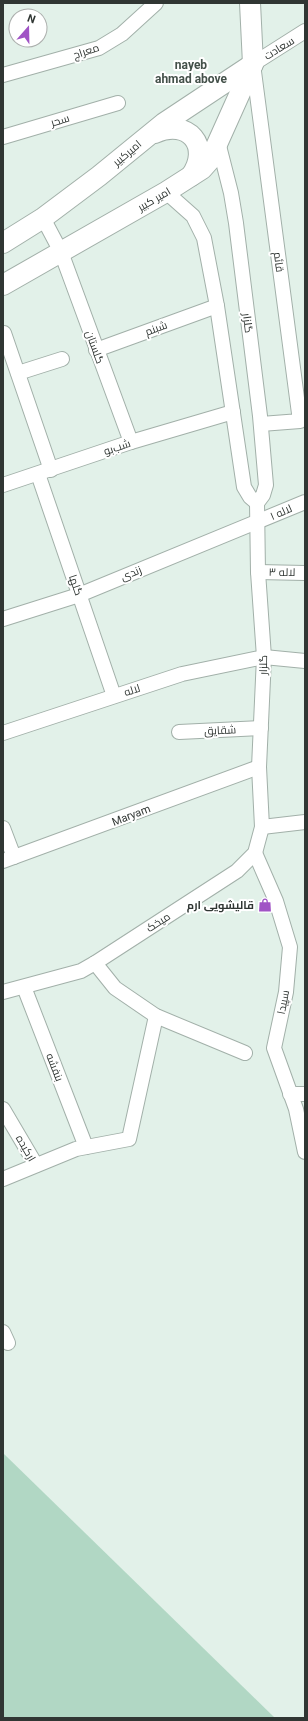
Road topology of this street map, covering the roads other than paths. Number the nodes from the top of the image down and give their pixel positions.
1 (156, 3) edge
2 (251, 4) edge
3 (305, 31) edge
4 (253, 64) junction
5 (3, 75) edge
6 (118, 102) dead end
7 (148, 136) junction
8 (3, 137) edge
9 (218, 142) junction
10 (191, 176) junction
11 (166, 192) junction
12 (43, 218) junction
13 (3, 243) edge
14 (61, 252) junction
15 (3, 285) edge
16 (217, 306) junction
17 (4, 333) edge
18 (96, 350) junction
19 (62, 359) dead end
20 (18, 373) junction
21 (233, 412) junction
22 (260, 424) junction
23 (131, 442) junction
24 (44, 472) junction
25 (3, 485) edge
26 (305, 502) edge
27 (257, 503) junction
28 (257, 523) junction
29 (258, 572) junction
30 (305, 573) edge
31 (79, 595) junction
32 (3, 620) edge
33 (264, 656) junction
34 (305, 661) edge
35 (114, 696) junction
36 (261, 728) junction
37 (180, 732) dead end
38 (3, 733) edge
39 (259, 767) junction
40 (305, 822) edge
41 (262, 827) junction
42 (3, 828) edge
43 (254, 854) junction
44 (8, 859) edge
45 (95, 962) junction
46 (24, 987) junction
47 (3, 992) edge
48 (156, 1016) junction
49 (245, 1053) dead end
50 (290, 1094) junction
51 (305, 1094) edge
52 (3, 1109) edge
53 (86, 1147) junction
54 (305, 1152) edge
55 (36, 1166) junction
56 (3, 1179) edge

1 - 5 street, معراج
2 - 4 street
3 - 4 street, سعادت
4 - 7 street, امیرکبیر
4 - 9 street, امیر کبیر
4 - 22 street, قائم
6 - 8 street, سحر
7 - 10 street
7 - 12 street, امیرکبیر
9 - 10 street, امیر کبیر
9 - 22 street, گلزار
10 - 11 street, امیر کبیر
11 - 14 street, امیر کبیر
11 - 16 street
12 - 13 street, امیرکبیر
12 - 14 street, گلستان
14 - 15 street, امیر کبیر
14 - 18 street, گلستان
16 - 18 street, شبنم
16 - 21 street
17 - 20 street, گلها
18 - 23 street, گلستان
19 - 20 street
20 - 24 street, گلها
21 - 23 street, شب‌بو
21 - 27 street
22 - 27 street, گلزار
23 - 24 street, شب‌بو
24 - 25 street, شب‌بو
24 - 31 street, گلها
26 - 28 street, لاله ۱
27 - 28 street, گلزار
28 - 29 street, گلزار
28 - 31 street, زندی
29 - 30 street, لاله ۳
29 - 33 street, گلزار
31 - 32 street, زندی
31 - 35 street, گلها
33 - 34 street, لاله
33 - 35 street, لاله
33 - 36 street, گلزار
35 - 38 street, لاله
36 - 37 street, شقایق
36 - 39 street, گلزار
39 - 41 street, گلزار
39 - 44 street, Maryam
40 - 41 street
41 - 43 street, میخک
42 - 44 street
43 - 45 street, میخک
43 - 50 street, سپیدا
45 - 46 street, میخک
45 - 48 street
46 - 47 street, میخک
46 - 53 street, بنفشه
48 - 49 street
48 - 53 street
50 - 51 street
50 - 54 street, سپیدا
52 - 55 street, ارکیده
53 - 55 street
55 - 56 street

